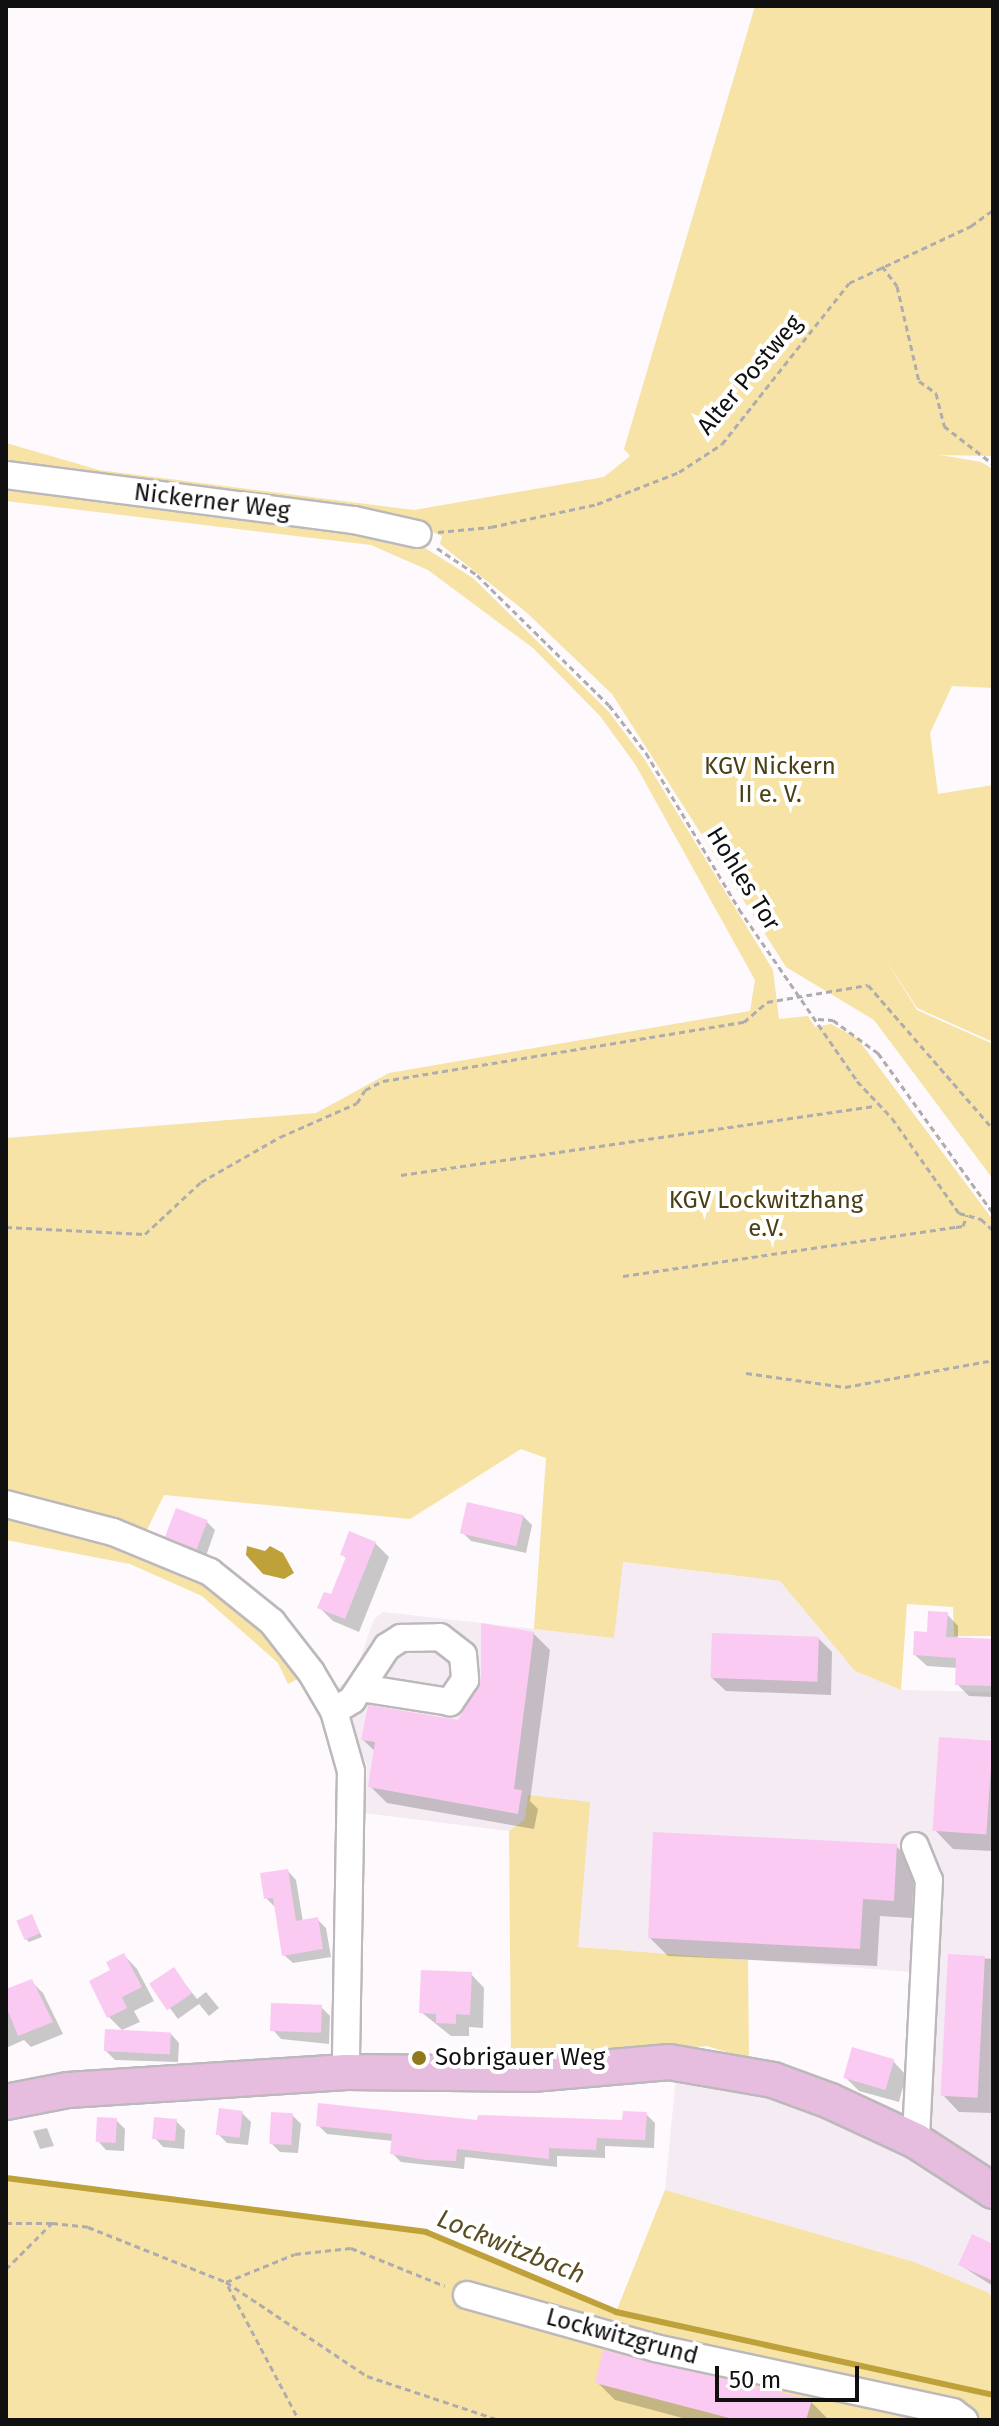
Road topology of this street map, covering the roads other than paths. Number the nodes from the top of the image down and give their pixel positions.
1 (6, 475) edge
2 (417, 534) road end
3 (6, 1504) edge
4 (362, 1688) dead end
5 (334, 1711) junction
6 (915, 1846) dead end
7 (346, 2072) junction
8 (6, 2102) edge
9 (916, 2141) junction
10 (993, 2191) edge
11 (467, 2295) road end
12 (964, 2420) edge

1 - 2 street, Nickerner Weg
3 - 5 street
4 - 5 street
5 - 7 street
6 - 9 street
7 - 8 main road
7 - 9 main road
9 - 10 main road
11 - 12 street, Lockwitzgrund

